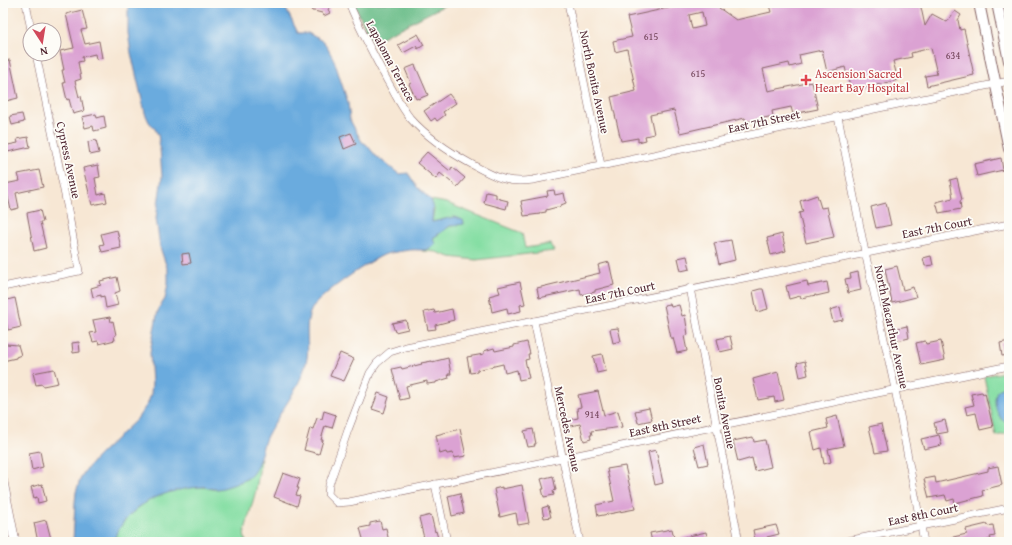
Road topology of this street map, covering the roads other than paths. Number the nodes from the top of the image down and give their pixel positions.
1 (26, 3) edge
2 (349, 3) edge
3 (568, 3) edge
4 (979, 3) edge
5 (997, 3) edge
6 (30, 22) edge
7 (1009, 61) edge
8 (38, 62) edge
9 (1009, 81) edge
10 (996, 84) junction
11 (838, 117) junction
12 (1009, 149) edge
13 (601, 165) junction
14 (523, 181) joint
15 (1009, 224) edge
16 (865, 252) junction
17 (3, 287) edge
18 (690, 288) junction
19 (534, 321) junction
20 (1009, 366) edge
21 (895, 389) junction
22 (716, 425) junction
23 (563, 458) junction
24 (3, 482) edge
25 (435, 484) junction
26 (328, 494) joint
27 (1009, 508) edge
28 (921, 526) junction
29 (15, 542) edge
30 (447, 542) edge
31 (580, 542) edge
32 (739, 542) edge
33 (842, 542) edge
34 (924, 542) edge

1 - 6 street
2 - 14 street, Lapaloma Terrace
3 - 13 street, North Bonita Avenue
4 - 10 main road
5 - 7 main road
8 - 17 street, Cypress Avenue
9 - 10 street, East 7th Street
10 - 11 street, East 7th Street
10 - 12 main road
11 - 13 street, East 7th Street
11 - 16 street, North Macarthur Avenue
13 - 14 street, East 7th Street
15 - 16 street, East 7th Court
16 - 18 street, East 7th Court
16 - 21 street, North Macarthur Avenue
18 - 19 street, East 7th Court
18 - 22 street, Bonita Avenue
19 - 23 street, Mercedes Avenue
19 - 26 street, East 7th Court
20 - 21 street, East 8th Street
21 - 22 street, East 8th Street
21 - 28 street, North Macarthur Avenue
22 - 23 street, East 8th Street
22 - 32 street, Bonita Avenue
23 - 25 street, East 8th Street
23 - 31 street, Mercedes Avenue
24 - 29 street
25 - 26 street, East 8th Street
25 - 30 street
27 - 28 street, East 8th Court
28 - 33 street, East 8th Court
28 - 34 street, North Macarthur Avenue

